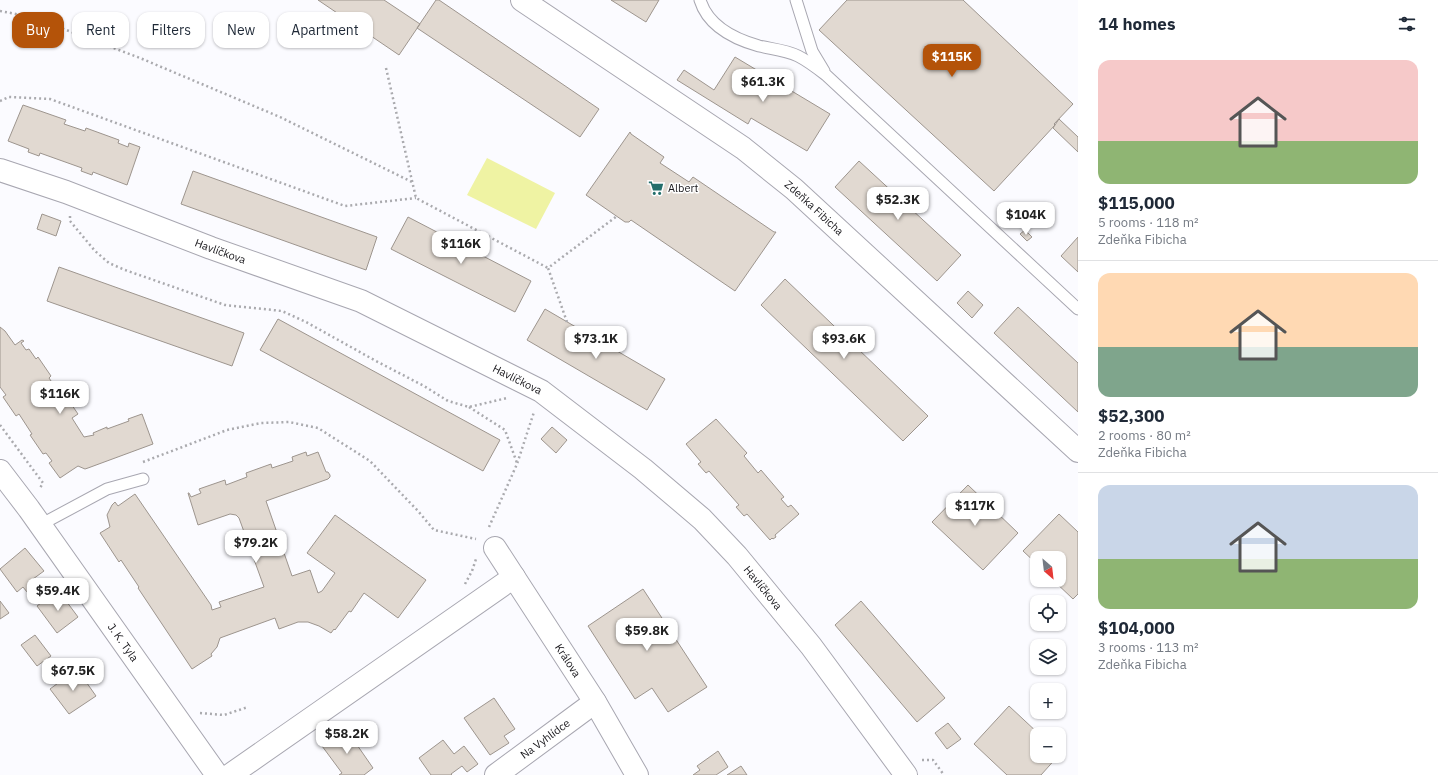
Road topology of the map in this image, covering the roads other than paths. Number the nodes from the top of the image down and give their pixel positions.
1 (522, 0) edge
2 (700, 0) edge
3 (796, 0) edge
4 (826, 75) junction
5 (0, 170) edge
6 (1078, 309) edge
7 (1078, 451) edge
8 (0, 471) edge
9 (143, 479) dead end
10 (34, 517) junction
11 (489, 544) road end
12 (514, 577) junction
13 (595, 702) junction
14 (912, 768) edge
15 (217, 775) edge
16 (230, 775) edge
17 (496, 775) edge
18 (637, 775) edge

1 - 7 street, Zdeňka Fibicha
2 - 4 lane
3 - 4 lane
4 - 6 lane
5 - 14 street, Havlíčkova
8 - 10 street, J. K. Tyla
9 - 10 lane
10 - 15 street, J. K. Tyla
11 - 12 street, Králova
12 - 13 street, Králova
12 - 16 street
13 - 17 street, Na Vyhlídce
13 - 18 street, Králova

